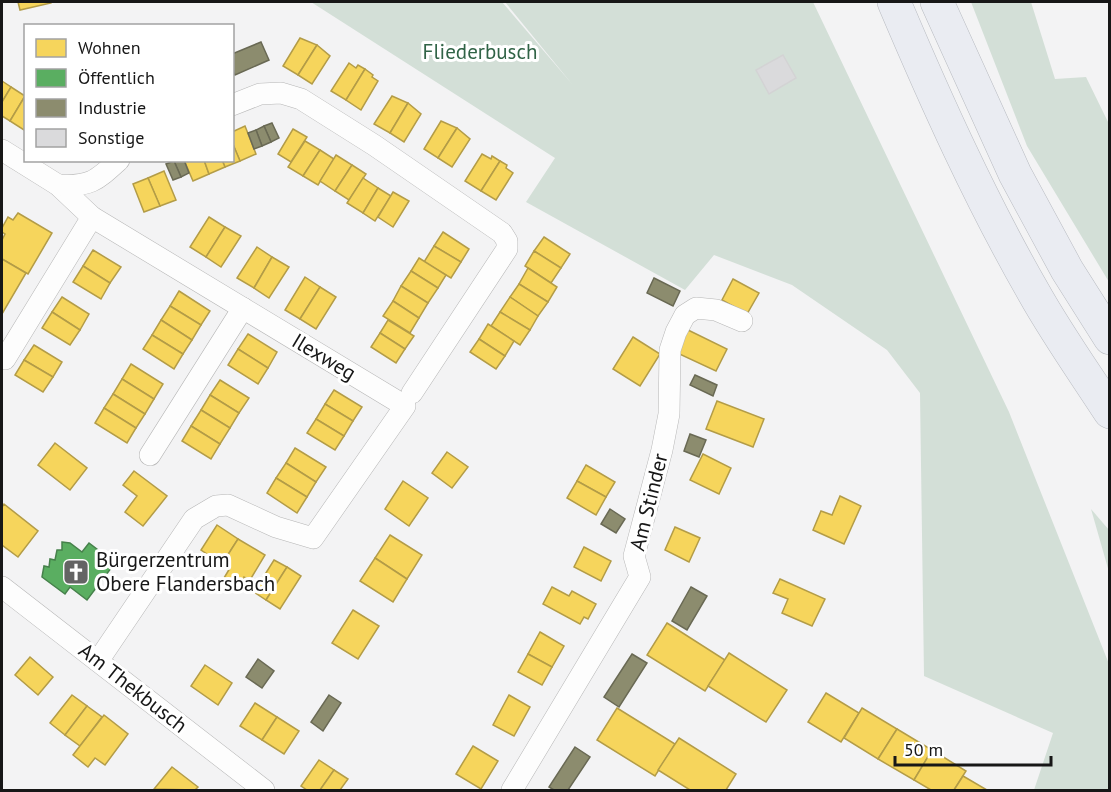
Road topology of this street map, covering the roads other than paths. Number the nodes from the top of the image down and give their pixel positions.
1 (894, 2) edge
2 (937, 2) edge
3 (234, 104) edge
4 (2, 150) edge
5 (117, 162) edge
6 (58, 185) junction
7 (92, 217) junction
8 (243, 308) junction
9 (742, 321) dead end
10 (1110, 338) edge
11 (5, 359) dead end
12 (408, 400) junction
13 (1110, 412) edge
14 (150, 455) dead end
15 (2, 587) edge
16 (98, 661) junction
17 (264, 790) edge
18 (512, 790) edge

1 - 13 highway
2 - 10 highway
3 - 12 street
4 - 6 street, Ilexweg
5 - 6 street
6 - 7 street, Ilexweg
7 - 8 street, Ilexweg
7 - 11 street
8 - 12 street, Ilexweg
8 - 14 street
9 - 18 street, Am Stinder
12 - 16 street
15 - 16 street, Am Thekbusch
16 - 17 street, Am Thekbusch

